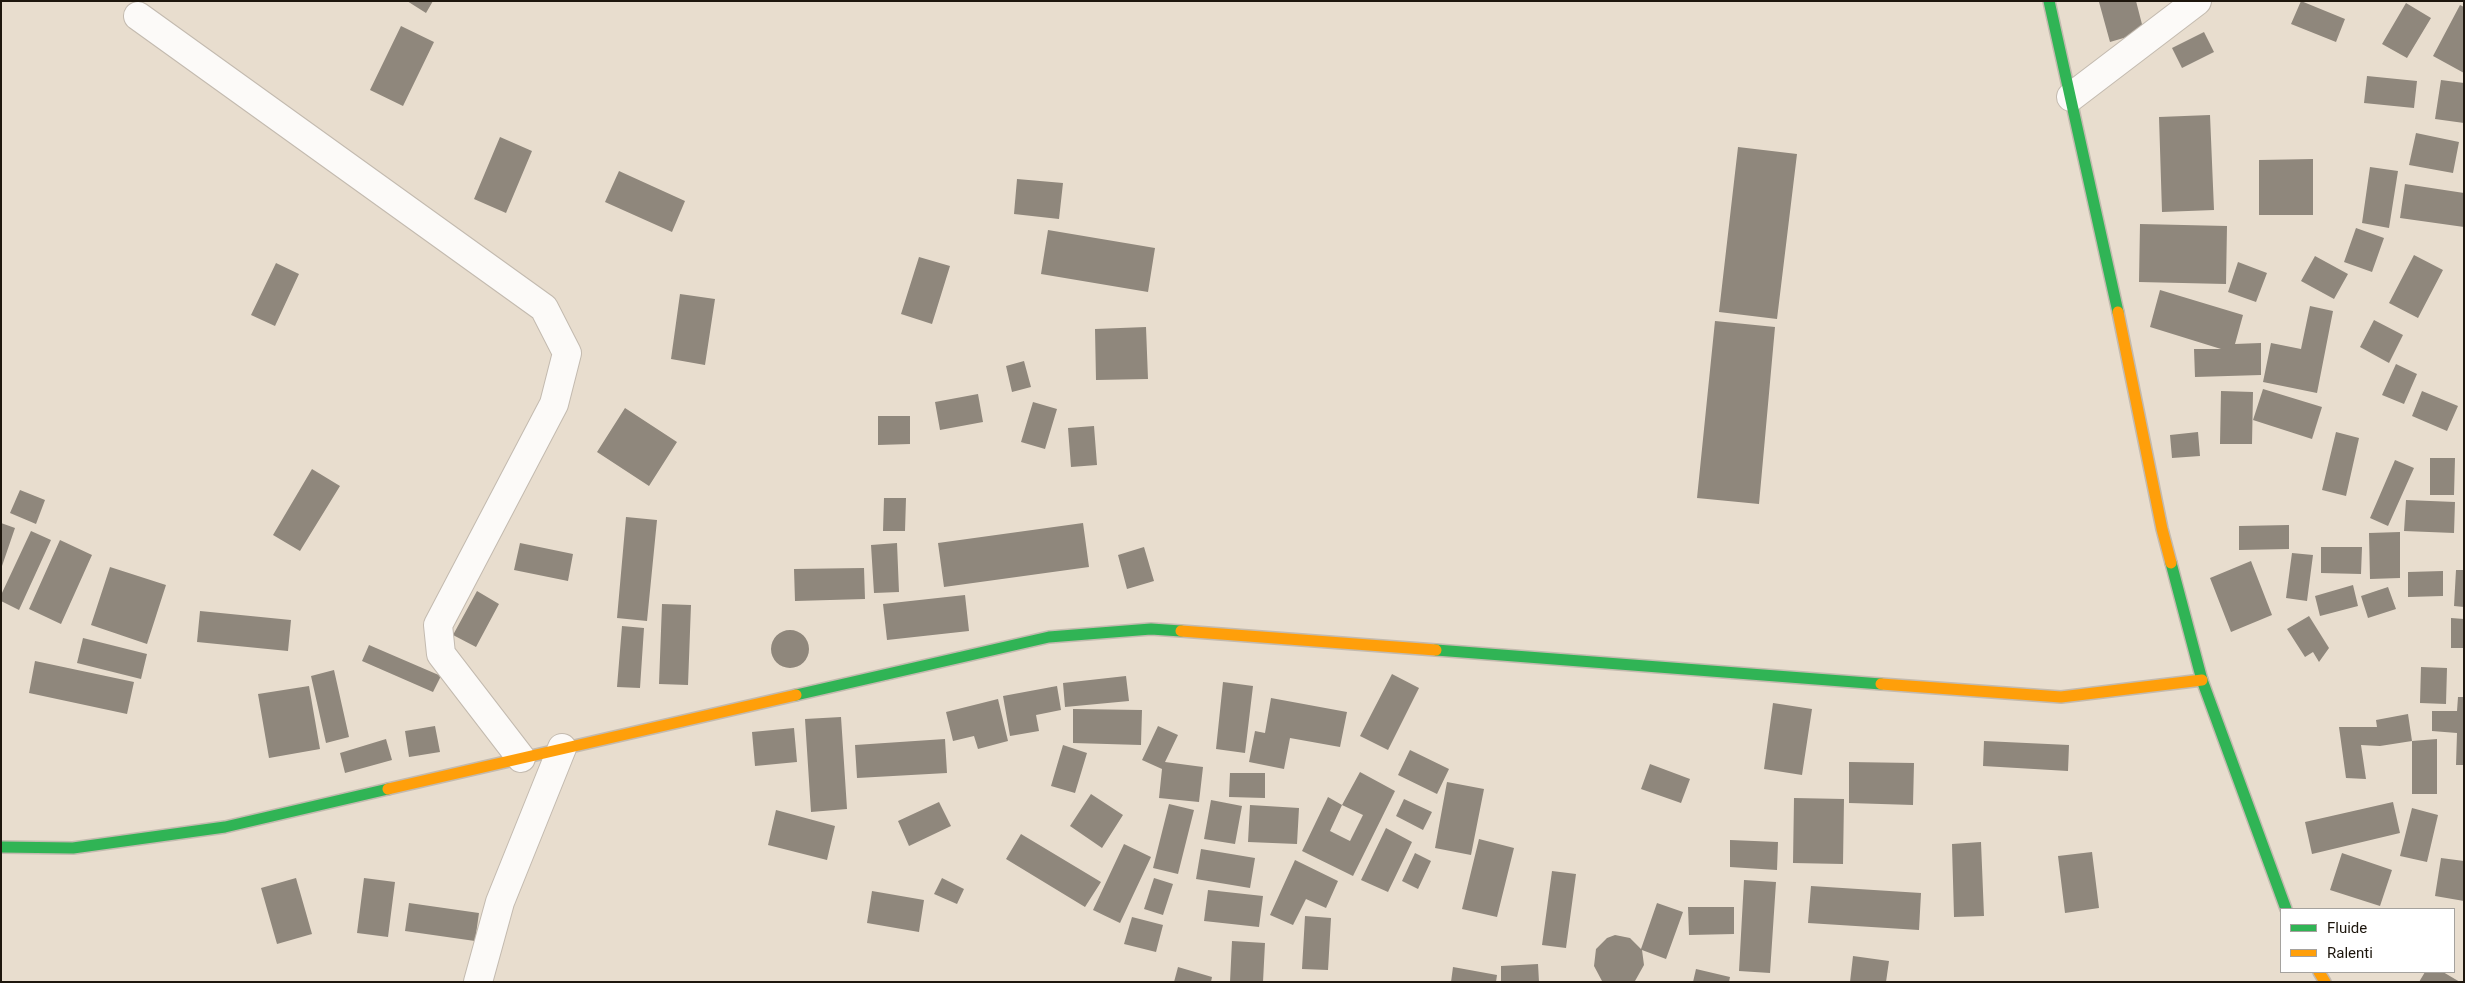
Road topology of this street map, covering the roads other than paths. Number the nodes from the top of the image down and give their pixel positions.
1 (2049, 1) edge
2 (2197, 1) edge
3 (138, 16) dead end
4 (2071, 97) junction
5 (2202, 680) junction
6 (562, 748) junction
7 (521, 758) junction
8 (1, 846) edge
9 (2286, 908) edge
10 (478, 982) edge

1 - 4 street
2 - 4 street
3 - 7 street
4 - 5 street
5 - 6 street
5 - 9 street
6 - 7 street
6 - 10 street
7 - 8 street

